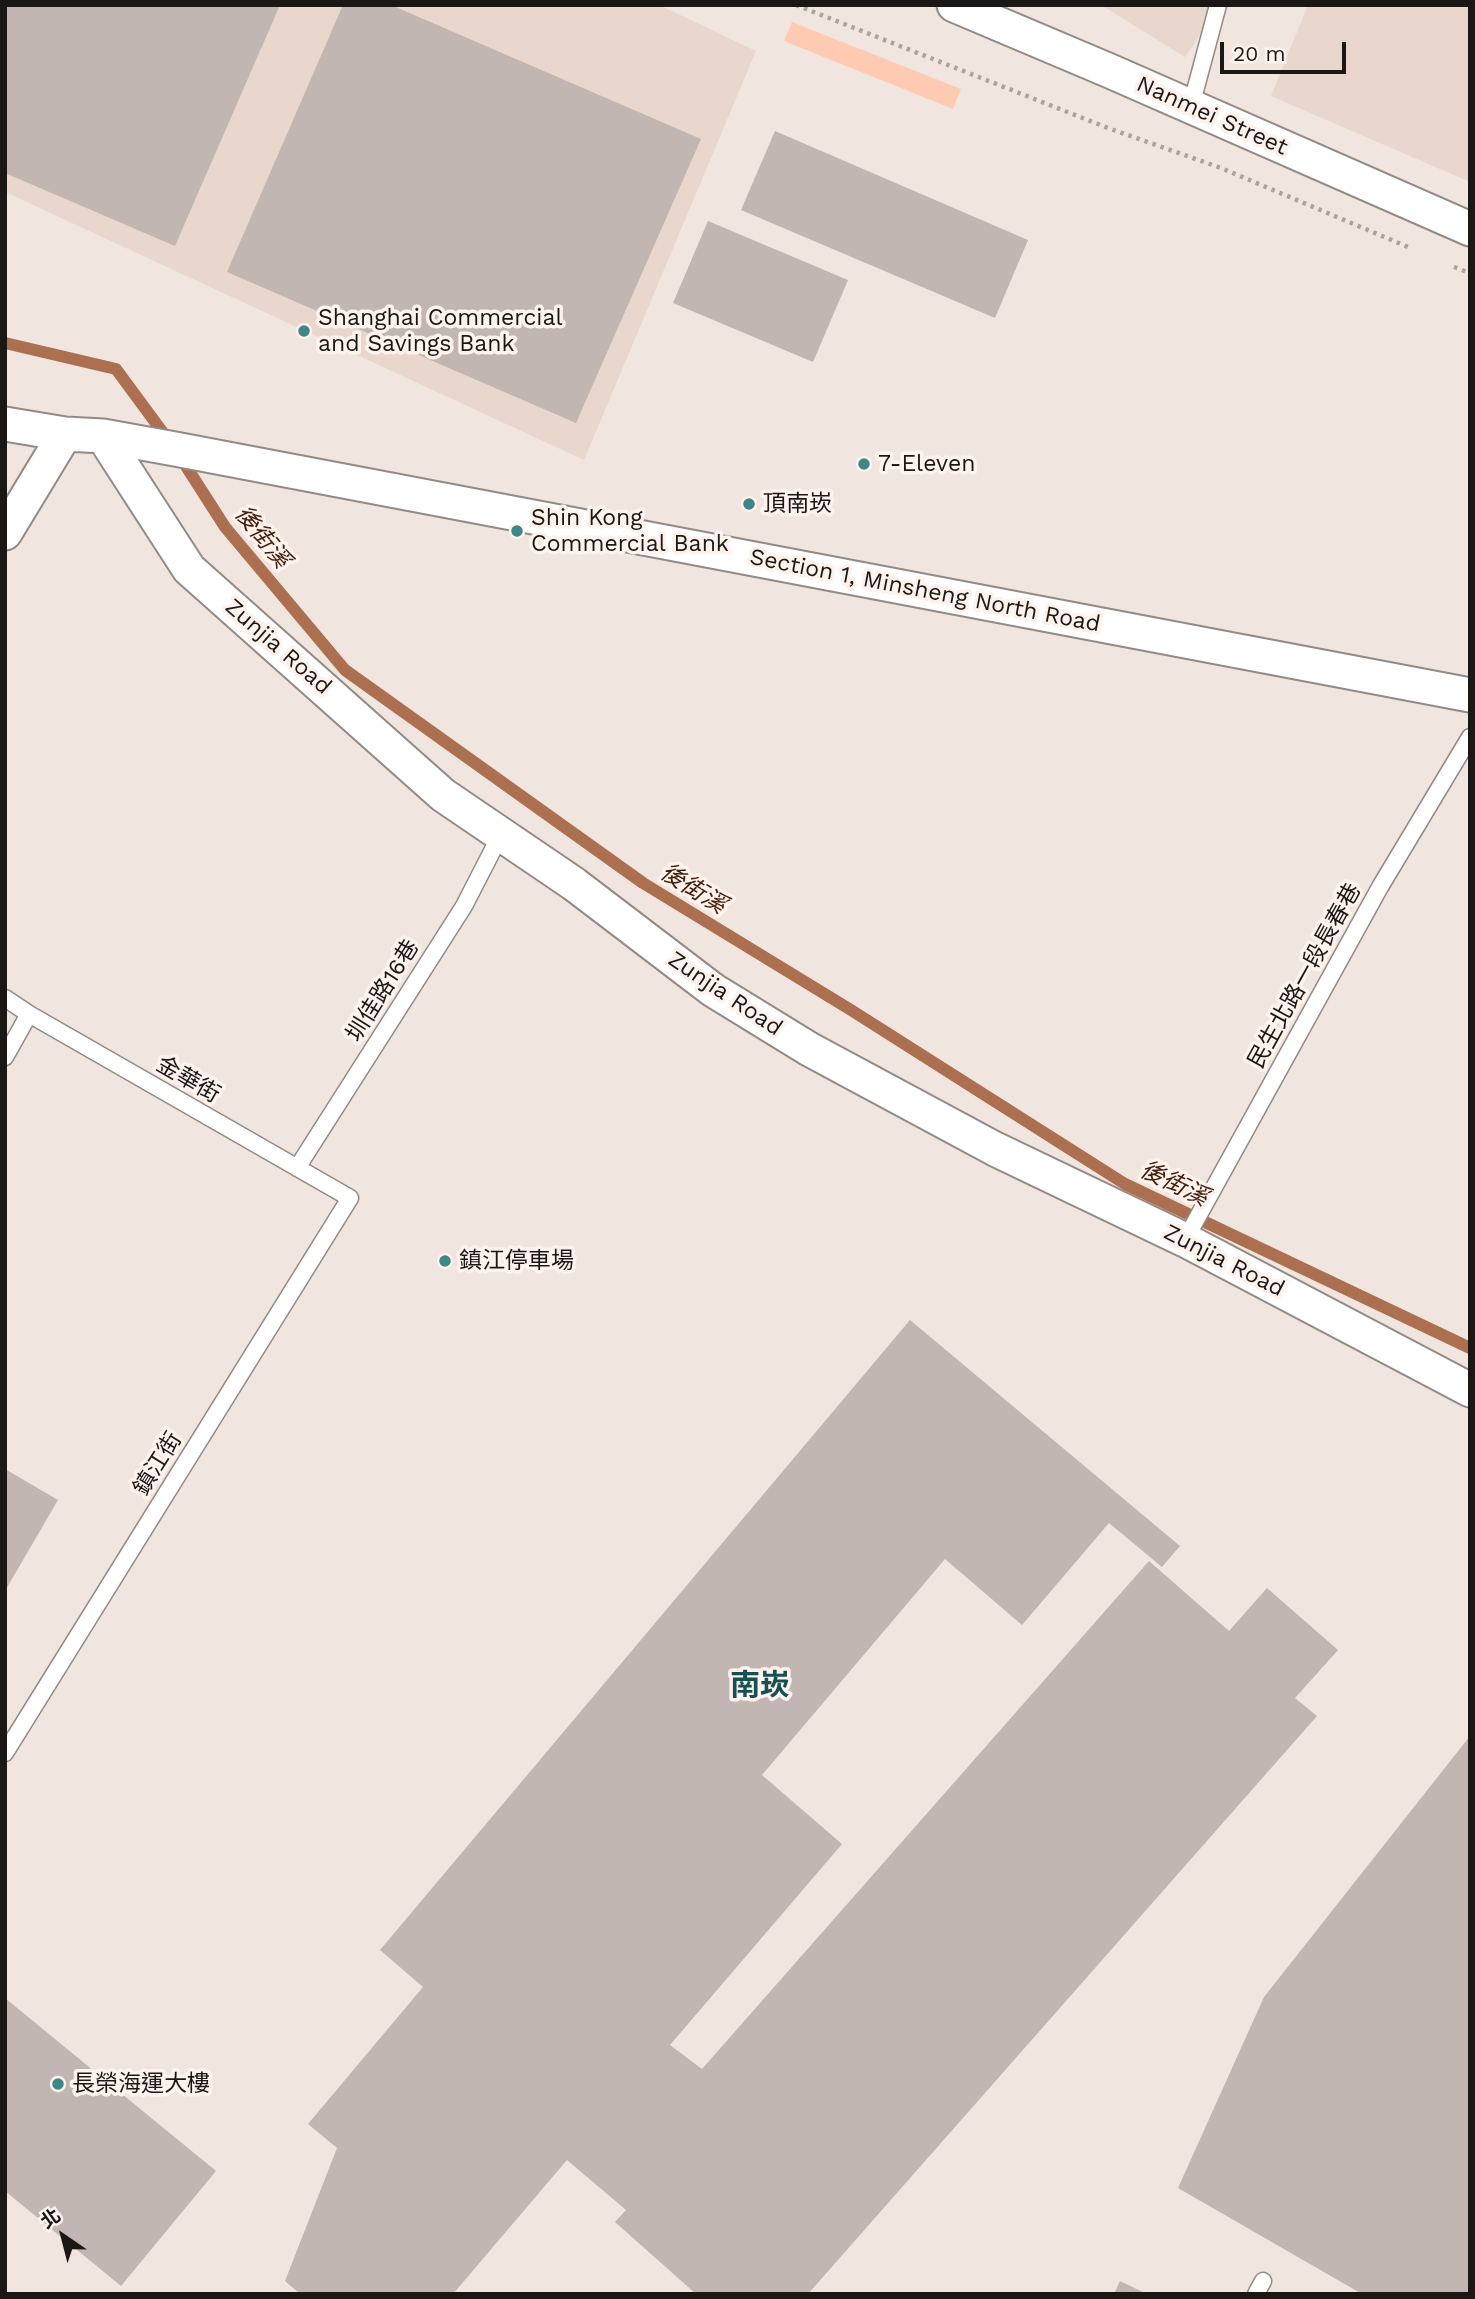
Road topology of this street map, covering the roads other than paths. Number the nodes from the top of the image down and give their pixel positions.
1 (954, 5) edge
2 (1218, 5) edge
3 (1191, 106) junction
4 (1470, 229) edge
5 (5, 424) edge
6 (65, 434) junction
7 (103, 436) junction
8 (5, 533) edge
9 (1470, 695) edge
10 (1470, 737) edge
11 (501, 834) junction
12 (5, 999) edge
13 (29, 1014) junction
14 (5, 1057) edge
15 (297, 1168) junction
16 (350, 1198) joint
17 (1190, 1232) junction
18 (1470, 1390) edge
19 (5, 1753) edge

1 - 3 street, Nanmei Street
2 - 3 lane
3 - 4 street, Nanmei Street
5 - 6 street, Section 1, Minsheng North Road
6 - 7 street, Section 1, Minsheng North Road
6 - 8 street
7 - 9 street, Section 1, Minsheng North Road
7 - 11 street, Zunjia Road
10 - 17 lane, 民生北路一段長春巷
11 - 15 lane, 圳佳路16巷
11 - 17 street, Zunjia Road
12 - 13 lane, 金華街
13 - 14 lane
13 - 15 lane, 金華街
15 - 16 lane, 金華街
16 - 19 lane, 鎮江街
17 - 18 street, Zunjia Road

